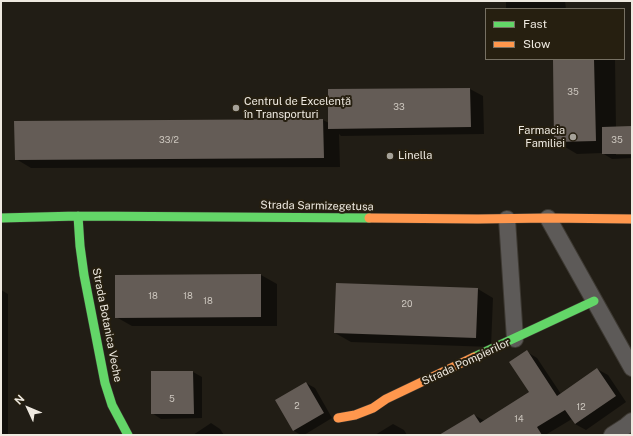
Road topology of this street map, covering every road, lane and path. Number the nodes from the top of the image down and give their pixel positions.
1 (78, 216) junction
2 (1, 218) edge
3 (548, 218) junction
4 (507, 219) junction
5 (632, 219) edge
6 (594, 301) junction
7 (516, 339) junction
8 (632, 368) edge
9 (338, 418) dead end
10 (632, 421) edge
11 (128, 435) edge
12 (612, 435) edge

1 - 2 main road, Strada Sarmizegetusa
1 - 4 main road, Strada Sarmizegetusa
1 - 11 main road, Strada Botanica Veche
3 - 4 main road, Strada Sarmizegetusa
3 - 5 main road, Strada Sarmizegetusa
3 - 6 street
4 - 7 street
6 - 7 main road, Strada Pompierilor
6 - 8 street
7 - 9 main road, Strada Pompierilor
10 - 12 street

